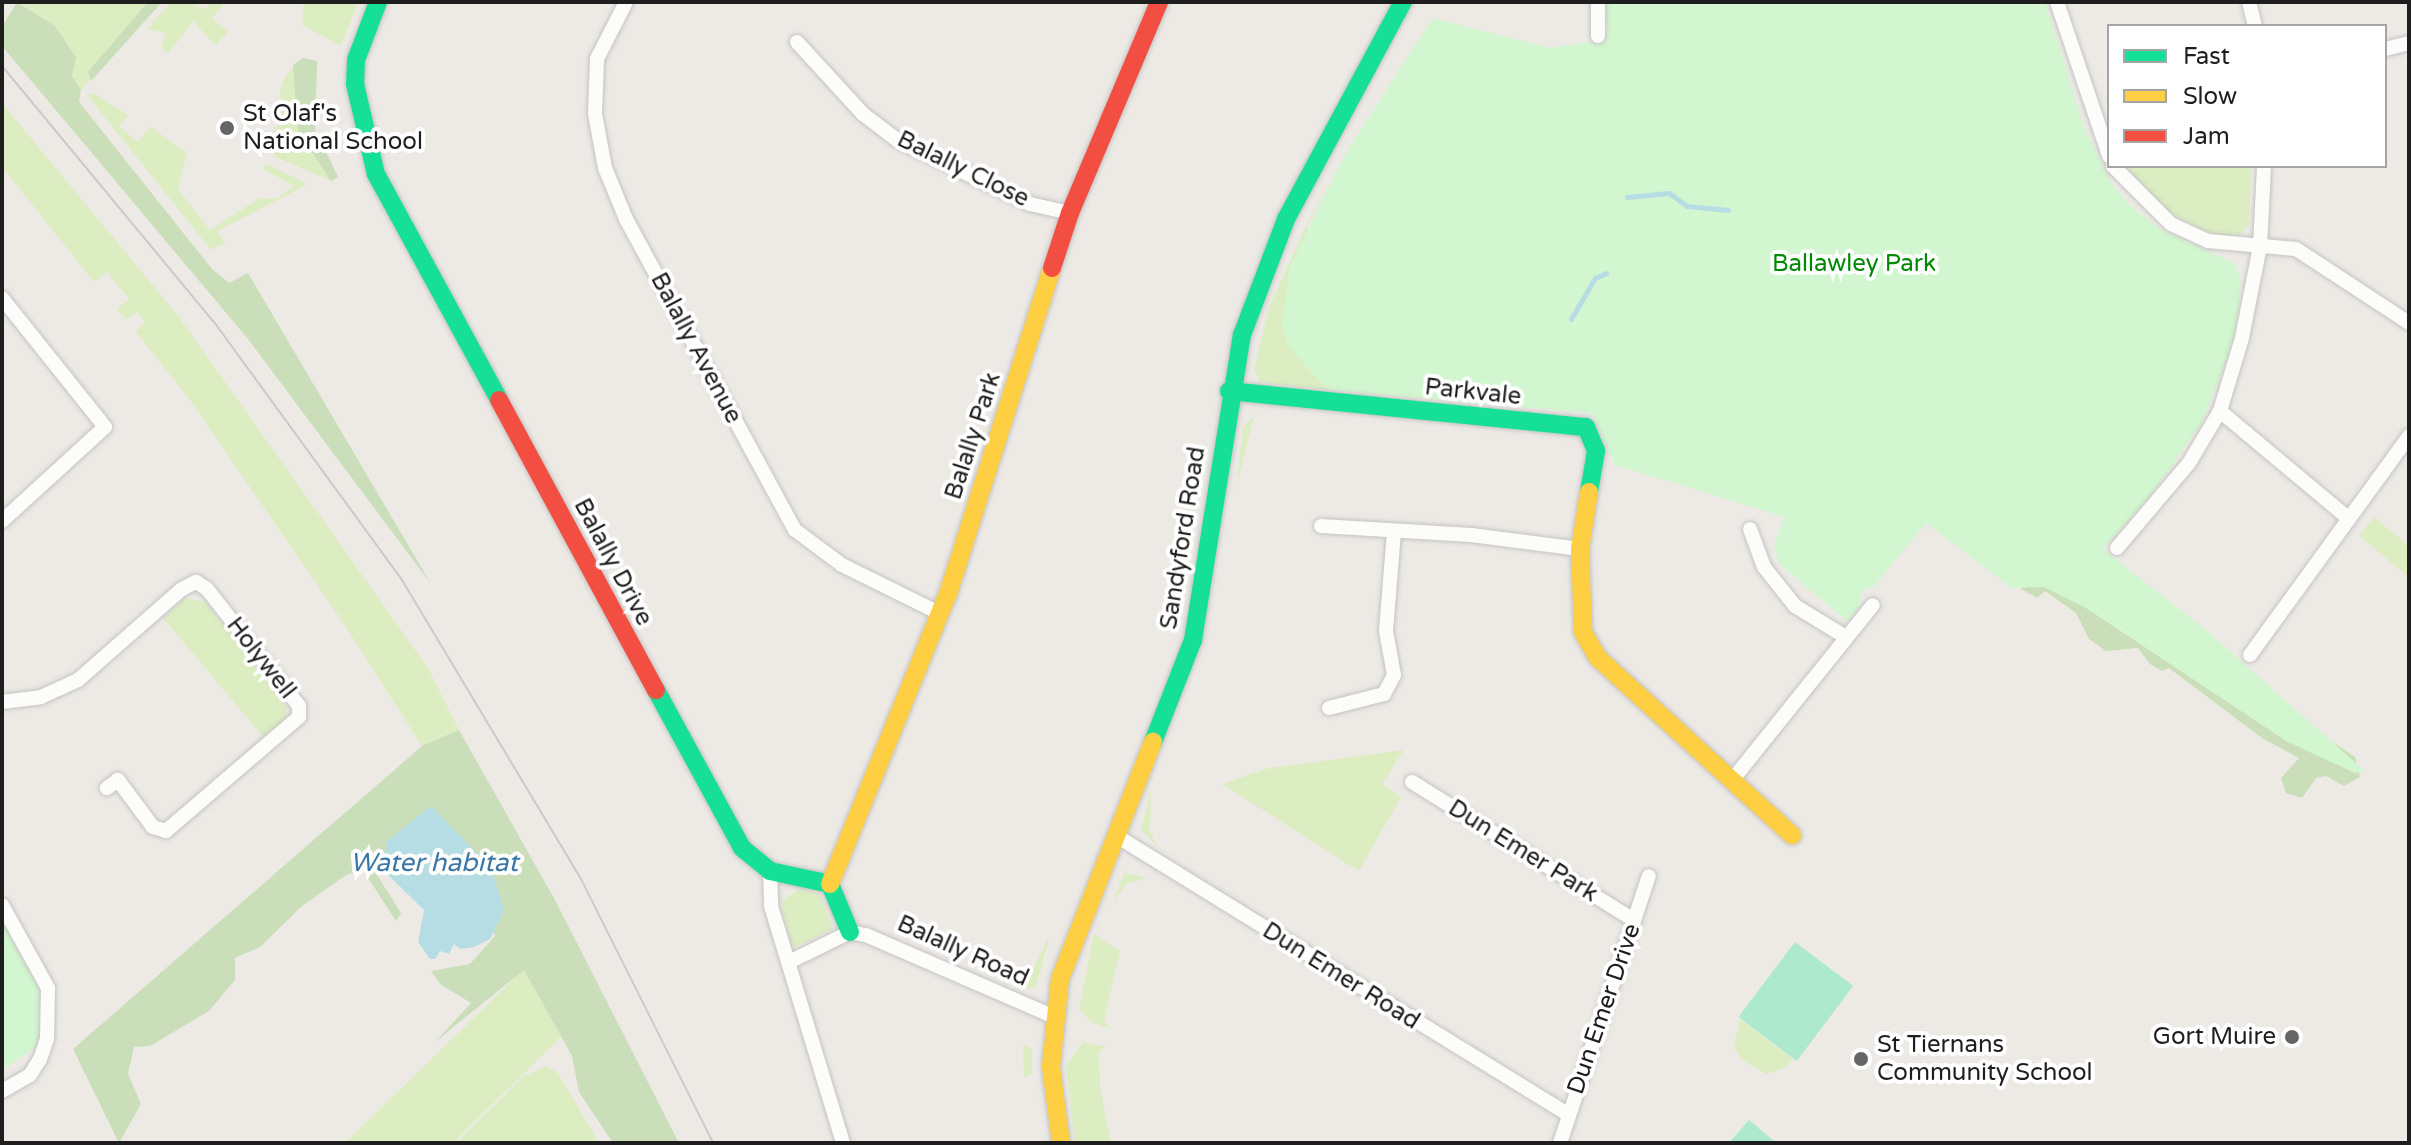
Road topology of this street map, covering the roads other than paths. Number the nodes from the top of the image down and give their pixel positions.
1 (378, 2) edge
2 (626, 2) edge
3 (1159, 2) edge
4 (1403, 2) edge
5 (1598, 2) edge
6 (2057, 2) edge
7 (2249, 2) edge
8 (2254, 24) edge
9 (1598, 36) dead end
10 (797, 42) dead end
11 (2409, 43) edge
12 (2387, 48) edge
13 (2107, 150) edge
14 (2115, 168) edge
15 (2264, 168) edge
16 (1070, 213) junction
17 (2260, 246) junction
18 (2, 298) edge
19 (2409, 323) edge
20 (1229, 391) junction
21 (2220, 411) junction
22 (2409, 436) edge
23 (2349, 519) junction
24 (2, 521) edge
25 (1321, 526) dead end
26 (1750, 529) dead end
27 (1394, 531) junction
28 (2117, 548) dead end
29 (1580, 549) junction
30 (1873, 605) dead end
31 (941, 614) junction
32 (1844, 636) junction
33 (2250, 655) dead end
34 (2, 702) edge
35 (1329, 708) dead end
36 (1733, 779) junction
37 (1412, 782) dead end
38 (107, 788) dead end
39 (1115, 835) junction
40 (1792, 835) dead end
41 (770, 871) junction
42 (1649, 876) dead end
43 (830, 884) junction
44 (2, 905) edge
45 (1634, 920) junction
46 (850, 932) junction
47 (789, 962) junction
48 (1055, 1017) junction
49 (2, 1091) edge
50 (1569, 1115) junction
51 (843, 1143) edge
52 (1061, 1143) edge
53 (1560, 1143) edge

1 - 41 street, Balally Drive
2 - 31 street, Balally Avenue
3 - 16 street, Balally Park
4 - 20 street, Sandyford Road
5 - 9 street
6 - 13 street
7 - 8 street
10 - 16 street, Balally Close
11 - 12 street
14 - 17 street
15 - 17 street
16 - 31 street, Balally Park
17 - 19 street
17 - 21 street
18 - 24 street
20 - 29 street, Parkvale
20 - 39 street, Sandyford Road
21 - 23 street
21 - 28 street
22 - 23 street
23 - 33 street
25 - 27 street
26 - 32 street
27 - 29 street
27 - 35 street
29 - 36 street, Parkvale
30 - 32 street
31 - 43 street, Balally Park
32 - 36 street
34 - 38 street, Holywell
36 - 40 street, Parkvale
37 - 45 street, Dun Emer Park
39 - 48 street, Sandyford Road
39 - 50 street, Dun Emer Road
41 - 43 street
41 - 47 street
42 - 45 street, Dun Emer Drive
43 - 46 street
44 - 49 street
45 - 50 street, Dun Emer Drive
46 - 47 street
46 - 48 street, Balally Road
47 - 51 street
48 - 52 street, Sandyford Road
50 - 53 street, Dun Emer Drive

